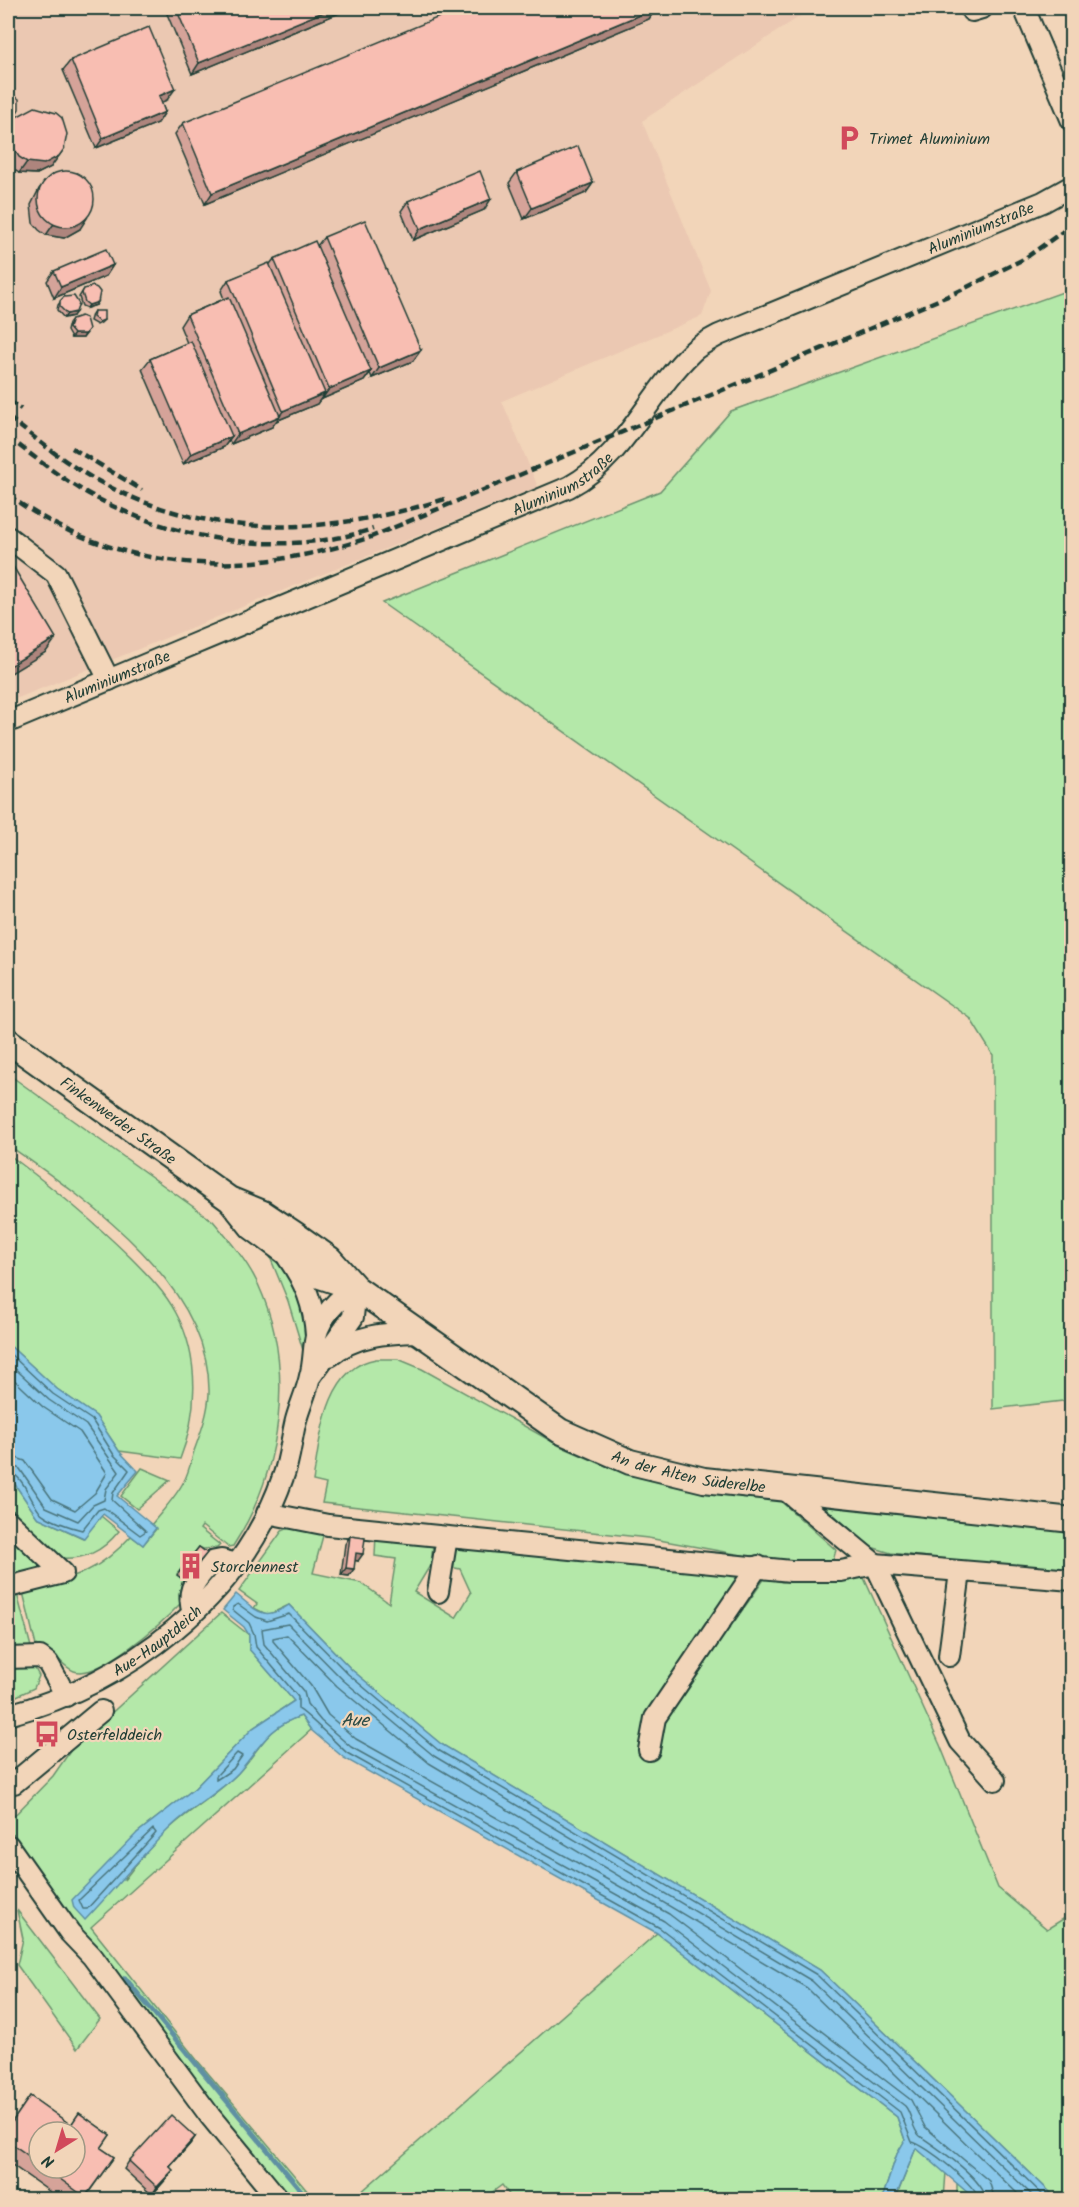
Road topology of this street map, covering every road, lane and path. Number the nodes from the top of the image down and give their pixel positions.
1 (1024, 8) edge
2 (1071, 121) edge
3 (1071, 186) edge
4 (8, 537) edge
5 (109, 680) junction
6 (8, 722) edge
7 (8, 1041) edge
8 (229, 1199) junction
9 (284, 1251) junction
10 (356, 1288) junction
11 (419, 1332) junction
12 (316, 1335) junction
13 (317, 1369) junction
14 (783, 1488) junction
15 (267, 1513) junction
16 (1071, 1520) edge
17 (8, 1521) edge
18 (447, 1537) junction
19 (875, 1564) junction
20 (758, 1566) junction
21 (960, 1572) junction
22 (1071, 1580) edge
23 (8, 1587) edge
24 (438, 1592) dead end
25 (949, 1656) dead end
26 (8, 1658) edge
27 (66, 1696) junction
28 (101, 1711) dead end
29 (8, 1715) edge
30 (649, 1750) dead end
31 (995, 1780) dead end
32 (8, 1784) edge
33 (8, 1845) edge
34 (279, 2199) edge

1 - 2 street
3 - 5 street, Aluminiumstraße
4 - 5 street
5 - 6 street, Aluminiumstraße
7 - 8 main road, Finkenwerder Straße
8 - 9 main road, Finkenwerder Straße
8 - 10 main road, Finkenwerder Straße
9 - 10 main road, Finkenwerder Straße
9 - 12 street
10 - 11 main road, An der Alten Süderelbe
10 - 12 street
10 - 13 street
11 - 13 street
11 - 14 main road, An der Alten Süderelbe
12 - 13 street
13 - 15 street
14 - 16 main road, An der Alten Süderelbe
14 - 19 street
15 - 18 street
15 - 27 street, Aue-Hauptdeich
17 - 23 street
18 - 20 street
18 - 24 street
19 - 20 street
19 - 21 street
19 - 31 street
20 - 30 street
21 - 22 street
21 - 25 street
26 - 27 street
27 - 29 street, Aue-Hauptdeich
28 - 32 street
33 - 34 street

